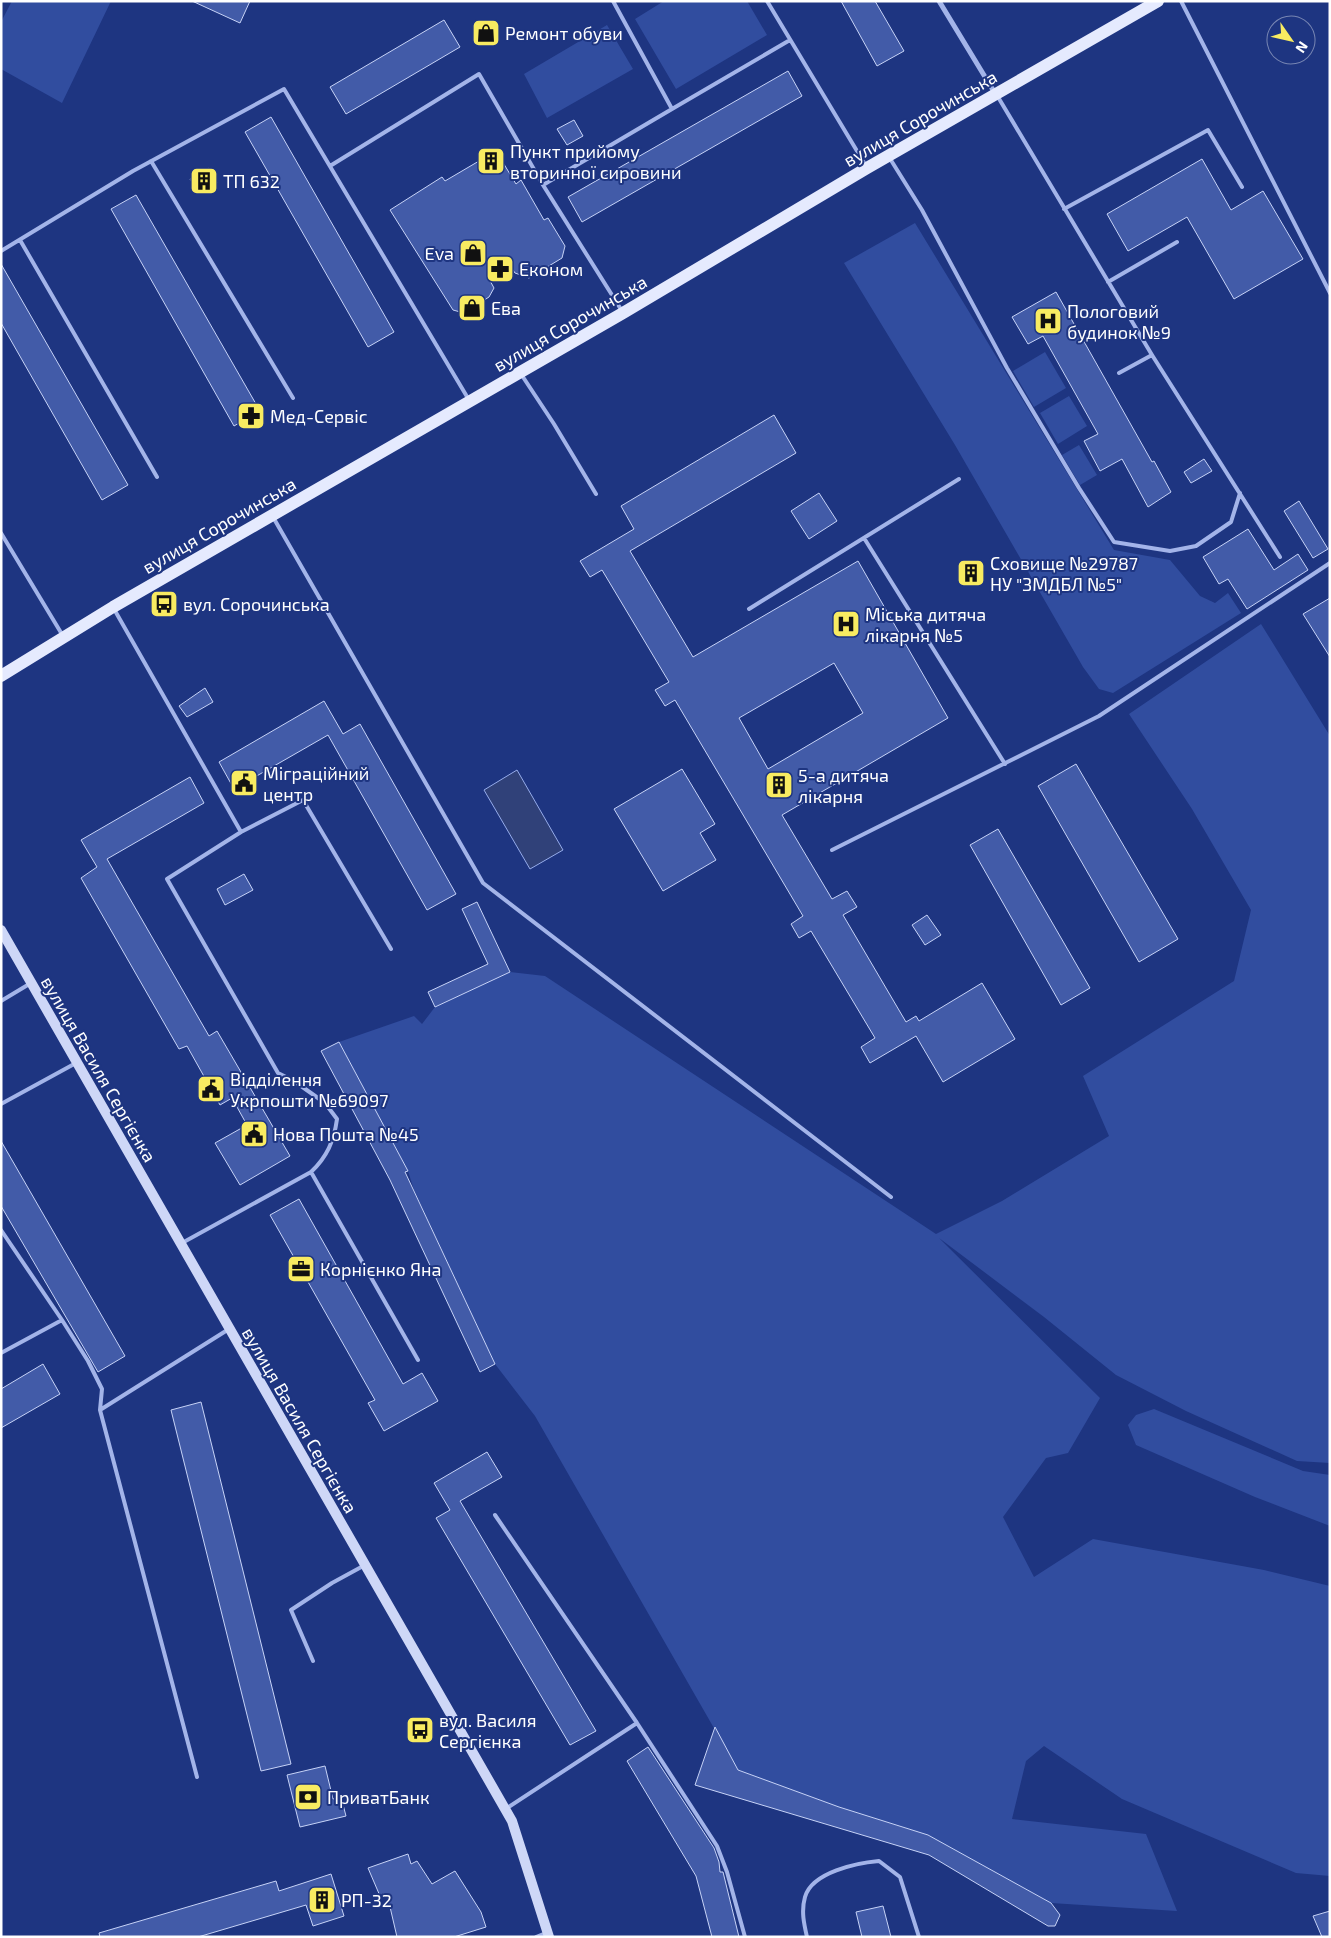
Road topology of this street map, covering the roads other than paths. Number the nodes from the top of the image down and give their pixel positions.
1 (613, 1) edge
2 (767, 1) edge
3 (939, 1) edge
4 (1158, 1) edge
5 (1181, 1) edge
6 (790, 40) junction
7 (996, 95) junction
8 (672, 109) junction
9 (889, 156) junction
10 (151, 161) junction
11 (330, 166) junction
12 (867, 168) junction
13 (543, 185) junction
14 (1242, 187) dead end
15 (1064, 209) junction
16 (20, 240) junction
17 (1177, 242) dead end
18 (1, 251) edge
19 (1108, 282) junction
20 (1330, 293) edge
21 (623, 313) junction
22 (1152, 355) junction
23 (520, 372) junction
24 (1119, 373) dead end
25 (293, 398) dead end
26 (470, 402) junction
27 (157, 477) dead end
28 (959, 479) dead end
29 (1240, 493) junction
30 (596, 494) dead end
31 (272, 515) junction
32 (1, 533) edge
33 (864, 538) junction
34 (1280, 557) dead end
35 (1330, 563) edge
36 (113, 607) junction
37 (749, 609) dead end
38 (64, 638) junction
39 (1, 676) edge
40 (1005, 764) junction
41 (241, 832) junction
42 (832, 850) dead end
43 (1, 930) edge
44 (391, 949) dead end
45 (32, 982) junction
46 (1, 1001) edge
47 (76, 1063) junction
48 (1, 1104) edge
49 (311, 1172) junction
50 (891, 1197) dead end
51 (1, 1230) edge
52 (180, 1244) junction
53 (62, 1320) junction
54 (229, 1329) junction
55 (1, 1353) edge
56 (418, 1360) dead end
57 (100, 1410) junction
58 (495, 1515) dead end
59 (365, 1565) junction
60 (313, 1661) dead end
61 (637, 1723) junction
62 (197, 1777) dead end
63 (505, 1809) junction
64 (548, 1935) edge
65 (536, 1937) edge
66 (746, 1937) edge
67 (807, 1937) edge
68 (920, 1937) edge

1 - 8 lane
2 - 6 lane
3 - 7 street
4 - 7 main road, вулиця Сорочинська
5 - 20 lane
6 - 8 lane
6 - 12 lane
7 - 9 main road, вулиця Сорочинська
7 - 15 lane
8 - 13 lane
9 - 12 main road, вулиця Сорочинська
9 - 29 lane
10 - 11 lane
10 - 16 lane
10 - 25 lane
11 - 13 lane
11 - 26 lane
12 - 21 main road, вулиця Сорочинська
13 - 21 lane
14 - 15 lane
15 - 19 lane
16 - 18 lane
16 - 27 lane
17 - 19 lane
19 - 22 lane
21 - 23 main road, вулиця Сорочинська
22 - 24 lane
22 - 29 lane
23 - 26 main road, вулиця Сорочинська
23 - 30 lane
26 - 31 main road, вулиця Сорочинська
28 - 33 lane
29 - 34 lane
31 - 36 main road, вулиця Сорочинська
31 - 50 lane
32 - 38 lane
33 - 37 lane
33 - 40 lane
35 - 40 lane
36 - 38 main road, вулиця Сорочинська
36 - 41 lane
38 - 39 main road, вулиця Сорочинська
40 - 42 lane
41 - 44 lane
41 - 49 lane
43 - 45 main road, вулиця Василя Сергієнка
45 - 46 lane
45 - 47 main road, вулиця Василя Сергієнка
47 - 48 lane
47 - 52 main road, вулиця Василя Сергієнка
49 - 52 lane
49 - 56 lane
51 - 53 lane
52 - 54 main road, вулиця Василя Сергієнка
53 - 55 lane
53 - 57 lane
54 - 57 lane
54 - 59 main road, вулиця Василя Сергієнка
57 - 62 lane
58 - 61 lane
59 - 60 lane
59 - 63 main road, вулиця Василя Сергієнка
61 - 63 lane
61 - 66 lane
63 - 64 main road, вулиця Василя Сергієнка
64 - 65 lane
67 - 68 lane

